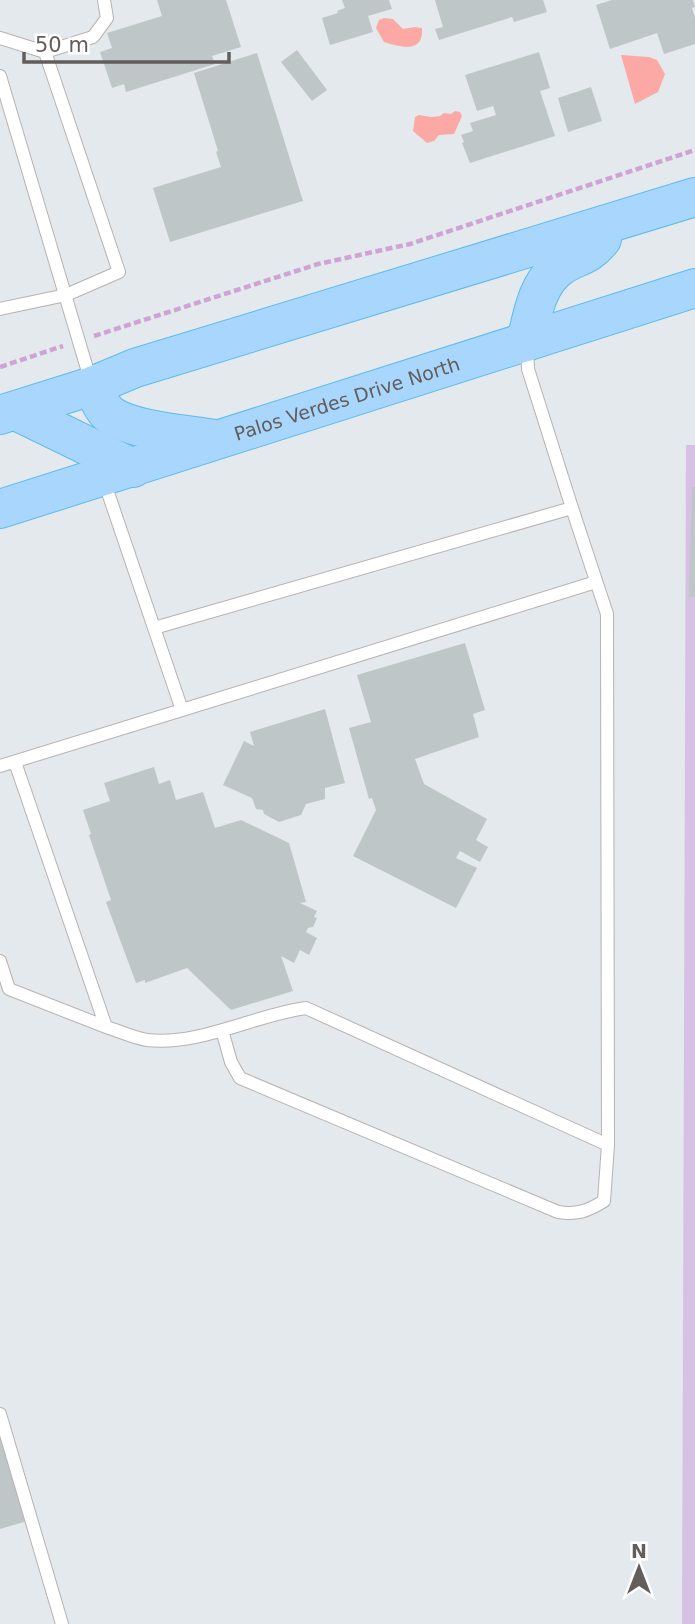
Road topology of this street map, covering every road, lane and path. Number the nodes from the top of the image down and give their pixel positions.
1 (104, 0) edge
2 (0, 38) edge
3 (45, 52) junction
4 (0, 76) edge
5 (695, 150) edge
6 (695, 197) edge
7 (617, 221) junction
8 (695, 288) edge
9 (66, 295) junction
10 (0, 309) edge
11 (80, 341) junction
12 (526, 341) junction
13 (0, 367) edge
14 (92, 386) junction
15 (8, 413) edge
16 (220, 440) junction
17 (118, 473) junction
18 (572, 508) junction
19 (0, 509) edge
20 (596, 582) junction
21 (154, 628) junction
22 (182, 710) junction
23 (15, 762) junction
24 (0, 766) edge
25 (0, 961) edge
26 (106, 1027) junction
27 (222, 1030) junction
28 (608, 1145) junction
29 (0, 1414) edge
30 (62, 1624) edge

1 - 3 lane
2 - 3 lane
3 - 9 lane
4 - 9 lane
5 - 11 path
6 - 7 main road
7 - 12 main road
7 - 14 main road
8 - 12 main road, Palos Verdes Drive North
9 - 10 lane
9 - 11 lane
11 - 13 path
11 - 14 lane
12 - 16 main road, Palos Verdes Drive North
12 - 18 lane
14 - 15 main road
14 - 16 main road
15 - 17 main road
16 - 17 main road, Palos Verdes Drive North
17 - 19 main road, Palos Verdes Drive North
17 - 21 lane
18 - 20 lane
18 - 21 lane
20 - 22 lane
20 - 28 lane
21 - 22 lane
22 - 23 lane
23 - 24 lane
23 - 26 lane
25 - 26 lane
26 - 27 lane
27 - 28 lane
27 - 28 lane
29 - 30 lane

